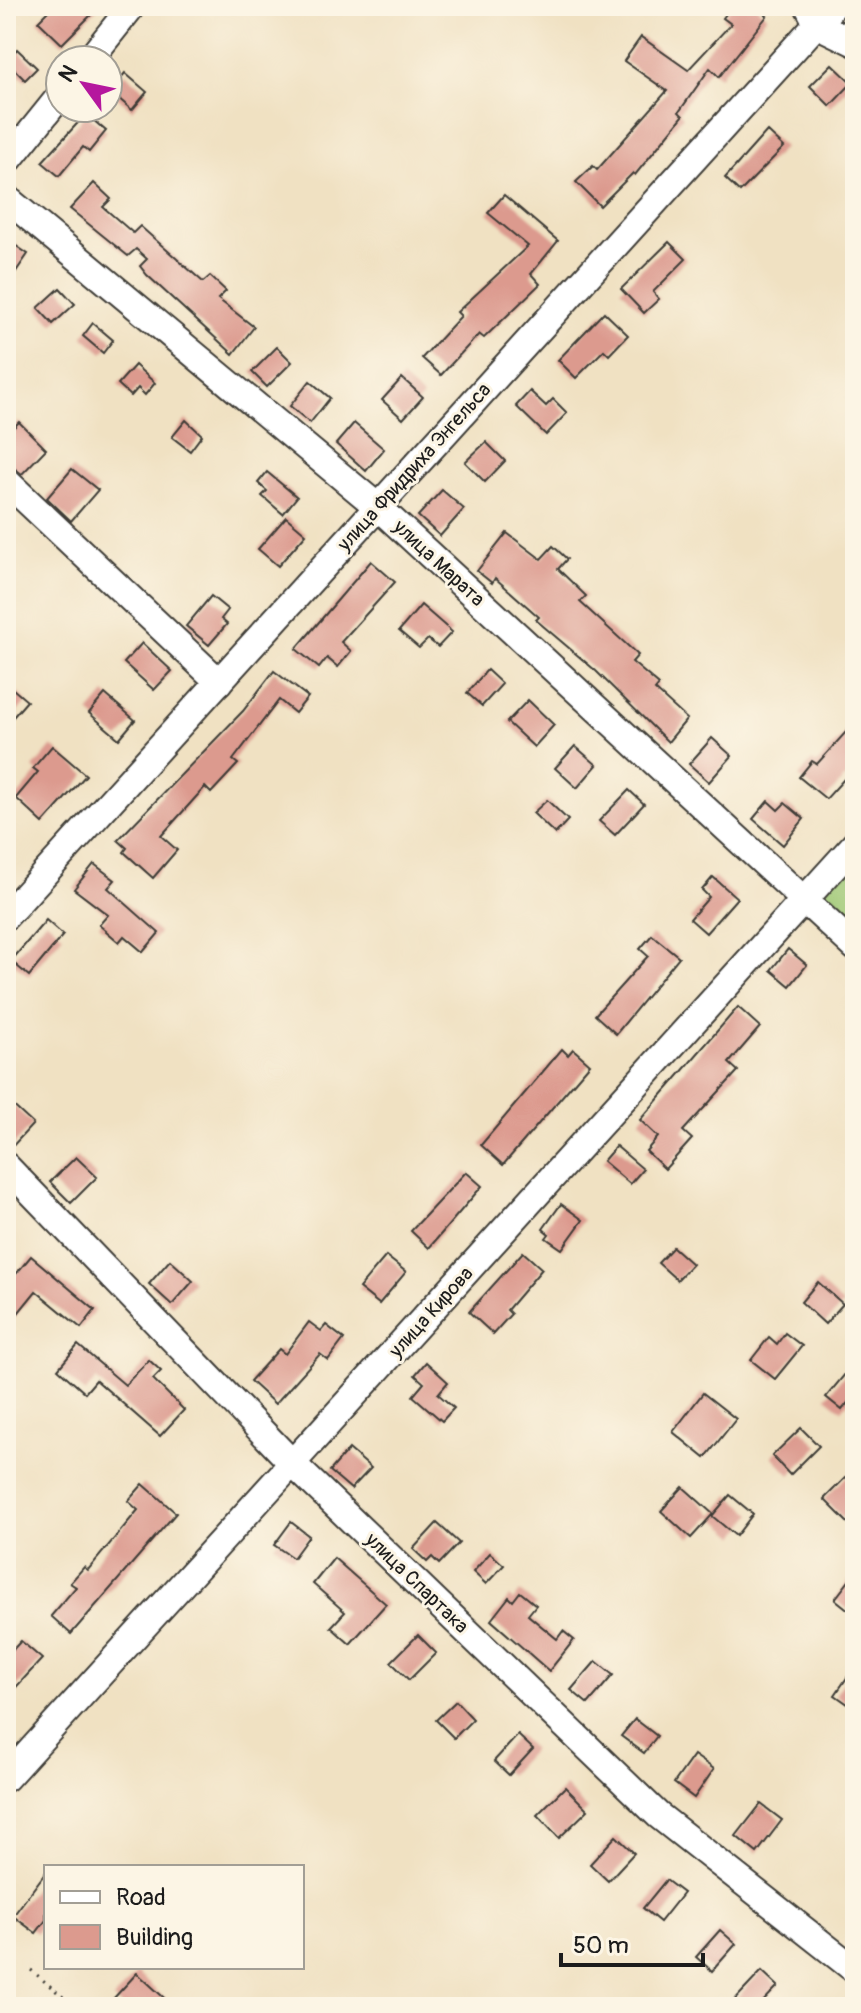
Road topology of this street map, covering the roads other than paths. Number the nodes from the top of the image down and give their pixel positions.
1 (132, 6) edge
2 (820, 14) edge
3 (855, 43) edge
4 (102, 44) edge
5 (44, 116) edge
6 (6, 163) edge
7 (6, 198) edge
8 (6, 481) edge
9 (378, 507) junction
10 (219, 682) junction
11 (855, 844) edge
12 (802, 899) junction
13 (6, 916) edge
14 (855, 947) edge
15 (6, 1166) edge
16 (294, 1465) junction
17 (6, 1778) edge
18 (855, 1970) edge

1 - 4 street
2 - 3 street
2 - 9 street, улица Фридриха Энгельса
5 - 6 street
7 - 9 street, улица Марата
8 - 10 street
9 - 10 street, улица Фридриха Энгельса
9 - 12 street, улица Марата
10 - 13 street, улица Фридриха Энгельса
11 - 12 street, улица Кирова
12 - 14 street, улица Марата
12 - 16 street, улица Кирова
15 - 16 street, улица Спартака
16 - 17 street, улица Кирова
16 - 18 street, улица Спартака

